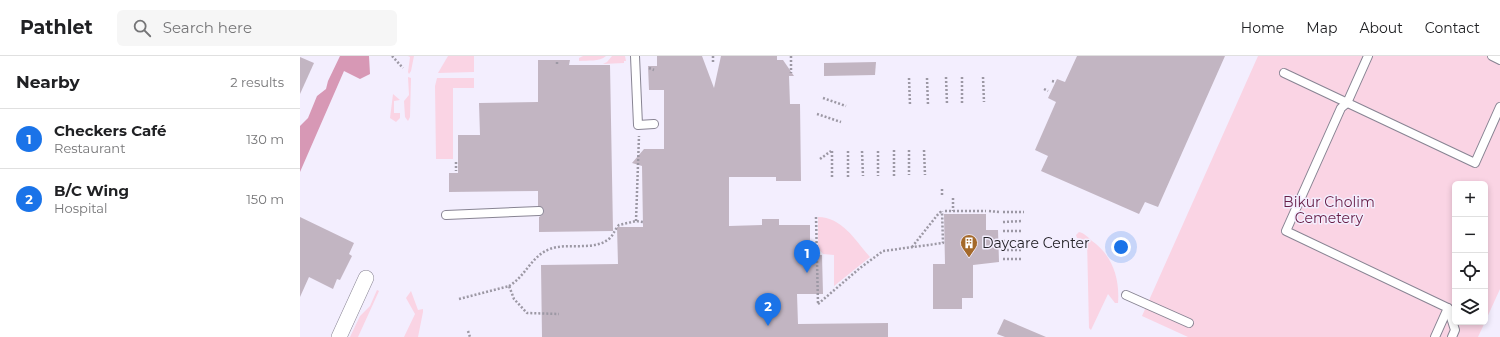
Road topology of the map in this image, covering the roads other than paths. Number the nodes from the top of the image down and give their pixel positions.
1 (635, 56) edge
2 (1368, 56) edge
3 (1492, 56) edge
4 (1500, 60) edge
5 (1284, 73) dead end
6 (1347, 103) junction
7 (1500, 107) edge
8 (654, 124) dead end
9 (539, 210) dead end
10 (446, 215) dead end
11 (366, 278) dead end
12 (1126, 295) dead end
13 (1448, 308) junction
14 (1189, 323) dead end
15 (339, 337) edge
16 (1435, 337) edge
17 (1452, 337) edge

1 - 8 lane
2 - 6 lane
3 - 4 lane
5 - 6 lane
6 - 7 lane
6 - 13 lane
9 - 10 lane
11 - 15 street
12 - 14 lane
13 - 16 lane
13 - 17 lane

